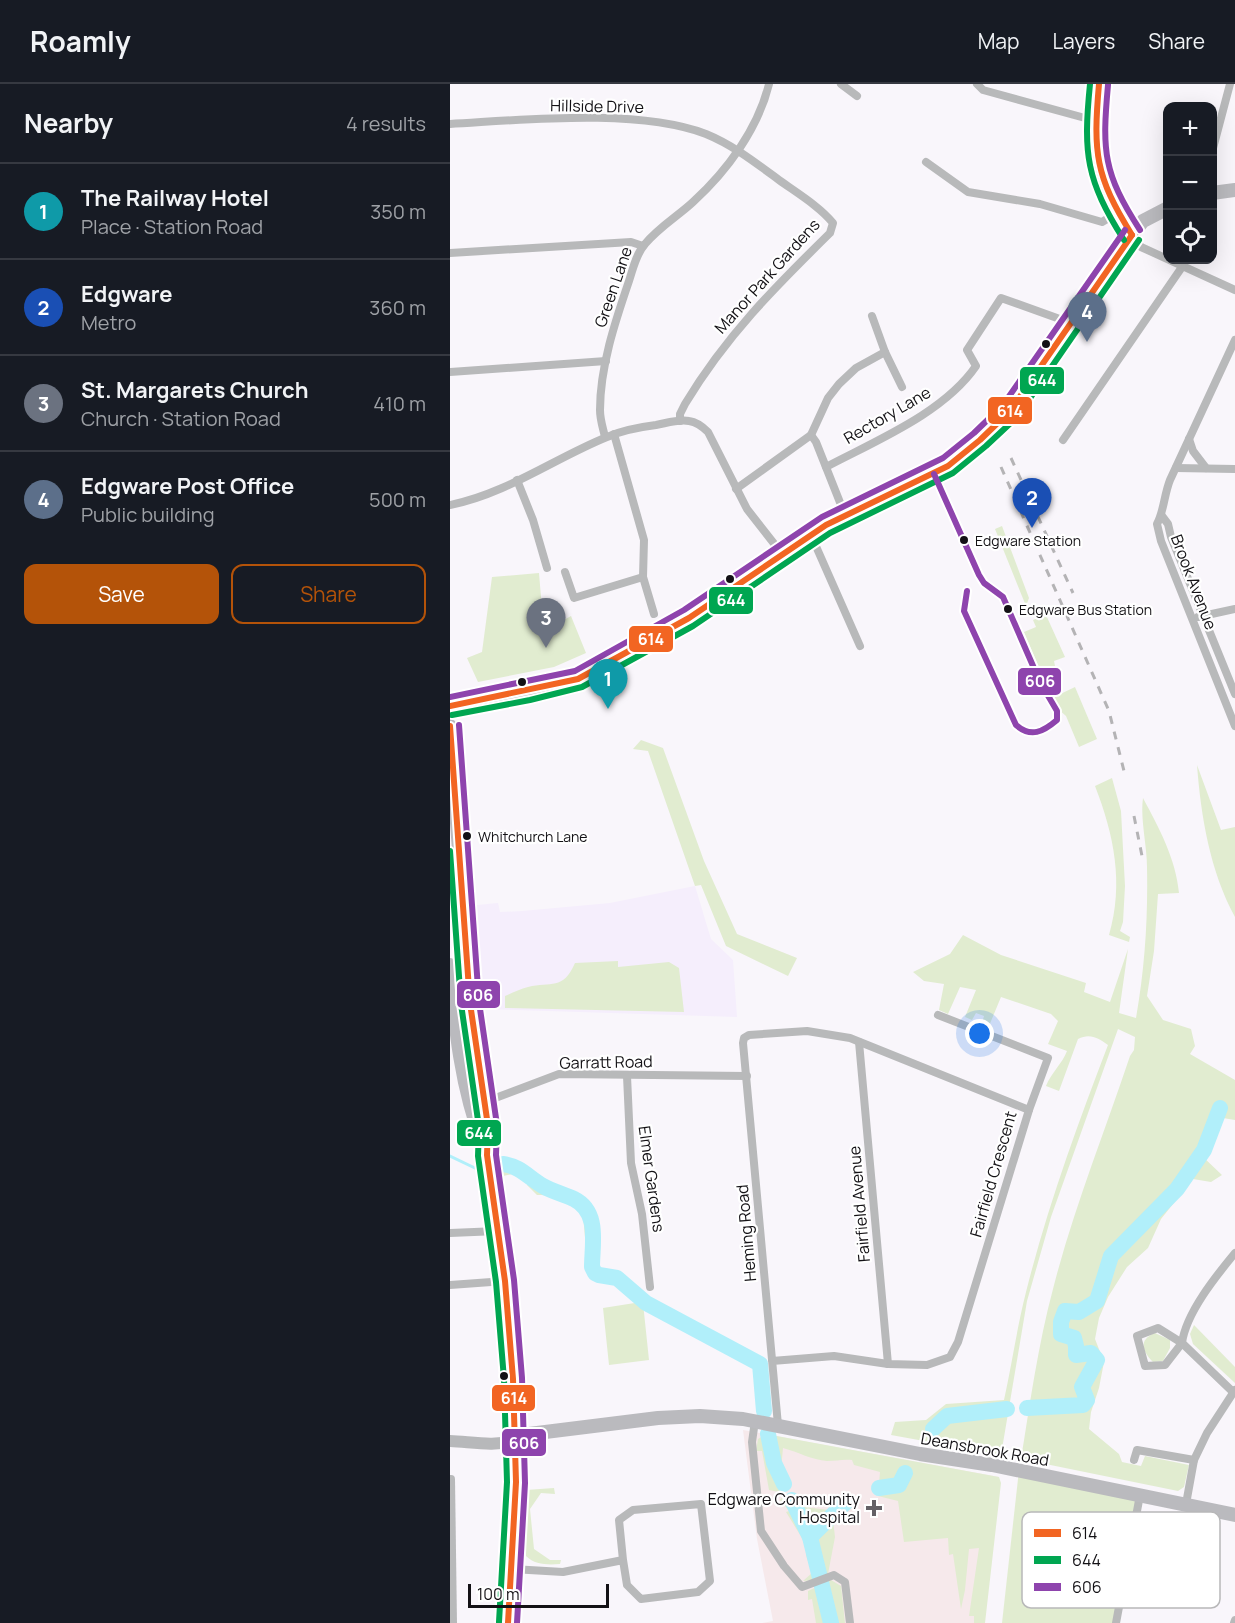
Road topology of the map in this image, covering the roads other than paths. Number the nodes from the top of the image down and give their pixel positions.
1 (769, 84) edge
2 (841, 84) edge
3 (976, 84) edge
4 (1099, 84) edge
5 (1230, 84) edge
6 (857, 96) dead end
7 (1096, 121) junction
8 (450, 124) edge
9 (1217, 133) edge
10 (738, 150) junction
11 (926, 162) dead end
12 (1235, 190) edge
13 (1217, 192) edge
14 (1163, 210) edge
15 (1118, 213) junction
16 (1132, 235) junction
17 (643, 246) junction
18 (450, 253) edge
19 (1182, 267) junction
20 (1235, 290) edge
21 (872, 316) dead end
22 (1070, 326) junction
23 (1235, 340) edge
24 (885, 352) junction
25 (606, 361) junction
26 (450, 372) edge
27 (903, 387) dead end
28 (680, 421) junction
29 (811, 435) junction
30 (609, 436) junction
31 (1063, 440) dead end
32 (1189, 440) junction
33 (826, 467) junction
34 (1176, 468) junction
35 (1206, 468) junction
36 (1235, 469) edge
37 (518, 480) junction
38 (736, 489) junction
39 (450, 505) edge
40 (845, 515) junction
41 (1162, 516) junction
42 (811, 535) junction
43 (783, 555) junction
44 (547, 568) dead end
45 (565, 572) dead end
46 (644, 578) junction
47 (1235, 609) edge
48 (654, 614) dead end
49 (1203, 616) junction
50 (1192, 619) junction
51 (860, 646) dead end
52 (1235, 694) edge
53 (450, 706) edge
54 (450, 726) edge
55 (1235, 726) edge
56 (450, 964) edge
57 (470, 1003) junction
58 (452, 1004) edge
59 (938, 1015) dead end
60 (744, 1038) joint
61 (859, 1042) junction
62 (627, 1076) junction
63 (747, 1076) junction
64 (485, 1102) junction
65 (470, 1105) junction
66 (1029, 1110) junction
67 (487, 1155) junction
68 (498, 1231) junction
69 (450, 1233) edge
70 (1235, 1253) edge
71 (505, 1281) junction
72 (450, 1285) edge
73 (650, 1287) dead end
74 (1182, 1343) junction
75 (772, 1361) junction
76 (888, 1364) junction
77 (1234, 1391) edge
78 (755, 1421) junction
79 (778, 1425) junction
80 (516, 1440) junction
81 (450, 1441) edge
82 (1134, 1460) dead end
83 (1194, 1460) junction
84 (451, 1479) edge
85 (1140, 1495) junction
86 (1186, 1504) junction
87 (1137, 1512) edge
88 (1235, 1515) edge
89 (451, 1538) edge
90 (623, 1560) junction
91 (512, 1569) junction
92 (1119, 1608) edge
93 (453, 1623) edge
94 (508, 1623) edge
95 (850, 1623) edge
96 (1116, 1623) edge

1 - 10 street, Green Lane
2 - 6 street
3 - 7 street
4 - 7 street
5 - 9 street
7 - 15 street
8 - 10 street, Hillside Drive
10 - 17 street, Green Lane
10 - 28 street, Manor Park Gardens
11 - 15 street
12 - 13 main road
14 - 16 main road
15 - 16 street
16 - 19 street
16 - 22 main road
17 - 18 street
17 - 25 street, Green Lane
19 - 20 street
19 - 31 street
21 - 24 street
22 - 33 street, Rectory Lane
22 - 40 main road
23 - 32 street, Brook Avenue
24 - 27 street
24 - 29 street
25 - 26 street
25 - 30 street, Green Lane
28 - 30 street
28 - 38 street
29 - 33 street
29 - 38 street
30 - 37 street
30 - 46 street, Green Lane
32 - 34 street, Brook Avenue
32 - 35 street
33 - 40 street
34 - 35 street
34 - 41 street, Brook Avenue
35 - 36 street
37 - 39 street
37 - 44 street
38 - 43 street
40 - 42 main road
41 - 49 street, Brook Avenue
41 - 50 street, Brook Avenue
42 - 43 main road
42 - 51 street
43 - 53 main road
45 - 46 street
46 - 48 street, Green Lane
47 - 49 street
49 - 50 street
49 - 52 street, Brook Avenue
50 - 55 street, Brook Avenue
54 - 57 main road
56 - 58 main road
57 - 58 street
57 - 64 main road
58 - 65 main road
59 - 66 street
60 - 61 street, Fairfield Crescent
60 - 63 street, Heming Road
61 - 66 street, Fairfield Crescent
61 - 76 street, Fairfield Avenue
62 - 63 street, Garratt Road
62 - 64 street, Garratt Road
62 - 73 street, Elmer Gardens
63 - 75 street, Heming Road
64 - 65 street, Garratt Road
64 - 67 main road
65 - 67 main road
66 - 76 street, Fairfield Crescent
67 - 68 main road
68 - 69 street
68 - 71 main road
70 - 74 street
71 - 72 street
71 - 80 main road
74 - 74 street
74 - 77 street
75 - 76 street, Fairfield Crescent
75 - 79 street, Heming Road
77 - 83 street
78 - 79 main road, Deansbrook Road
78 - 80 main road, Deansbrook Road
78 - 95 street
79 - 85 main road, Deansbrook Road
80 - 81 street
80 - 91 main road
82 - 83 street
83 - 86 street
84 - 89 street
85 - 86 main road, Deansbrook Road
85 - 87 street
86 - 88 main road, Deansbrook Road
89 - 93 street
90 - 90 street
90 - 91 street
91 - 94 main road
92 - 96 street

